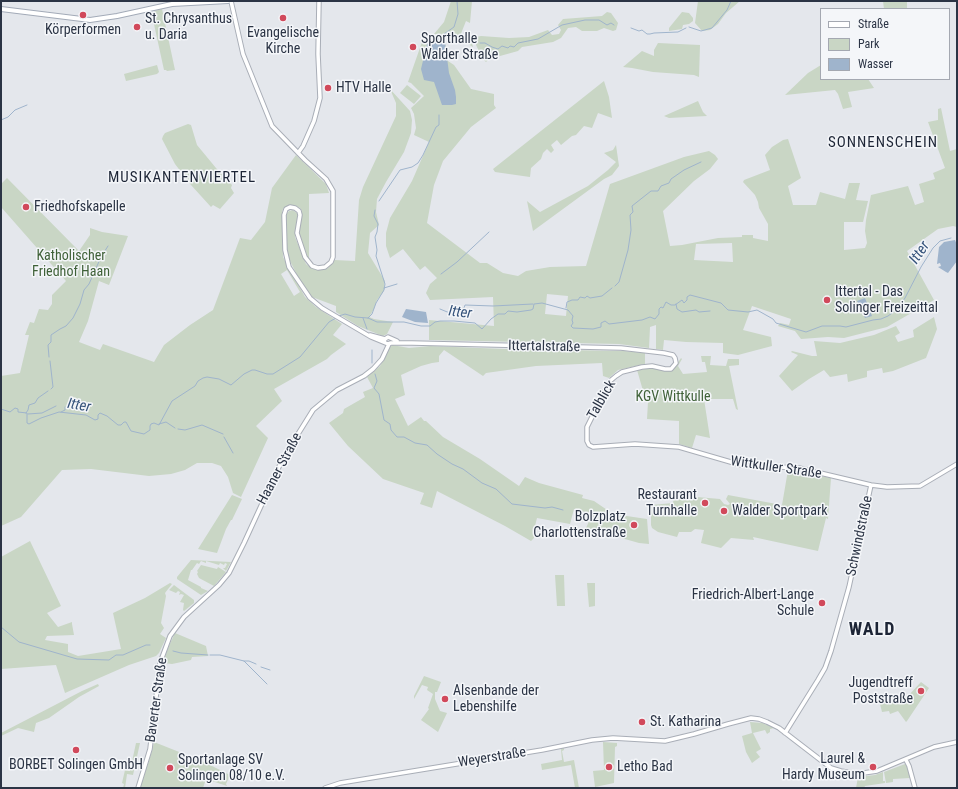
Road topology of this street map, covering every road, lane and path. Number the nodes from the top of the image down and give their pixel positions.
1 (228, 1) edge
2 (231, 1) edge
3 (319, 1) edge
4 (1, 9) edge
5 (298, 153) junction
6 (387, 342) junction
7 (674, 357) joint
8 (590, 446) joint
9 (957, 464) edge
10 (871, 485) junction
11 (202, 600) joint
12 (785, 733) junction
13 (957, 742) edge
14 (906, 760) junction
15 (138, 788) edge
16 (325, 788) edge
17 (915, 788) edge

1 - 4 main road
2 - 5 main road
3 - 5 main road
5 - 6 main road, Ittertalstraße
6 - 7 main road, Ittertalstraße
6 - 11 main road, Haaner Straße
7 - 8 main road, Talblick
8 - 10 main road, Wittkuller Straße
9 - 10 main road, Wittkuller Straße
10 - 12 main road, Schwindstraße
11 - 15 main road, Baverter Straße
12 - 14 main road, Weyerstraße
12 - 16 main road, Weyerstraße
13 - 14 main road, Weyerstraße
14 - 17 main road

